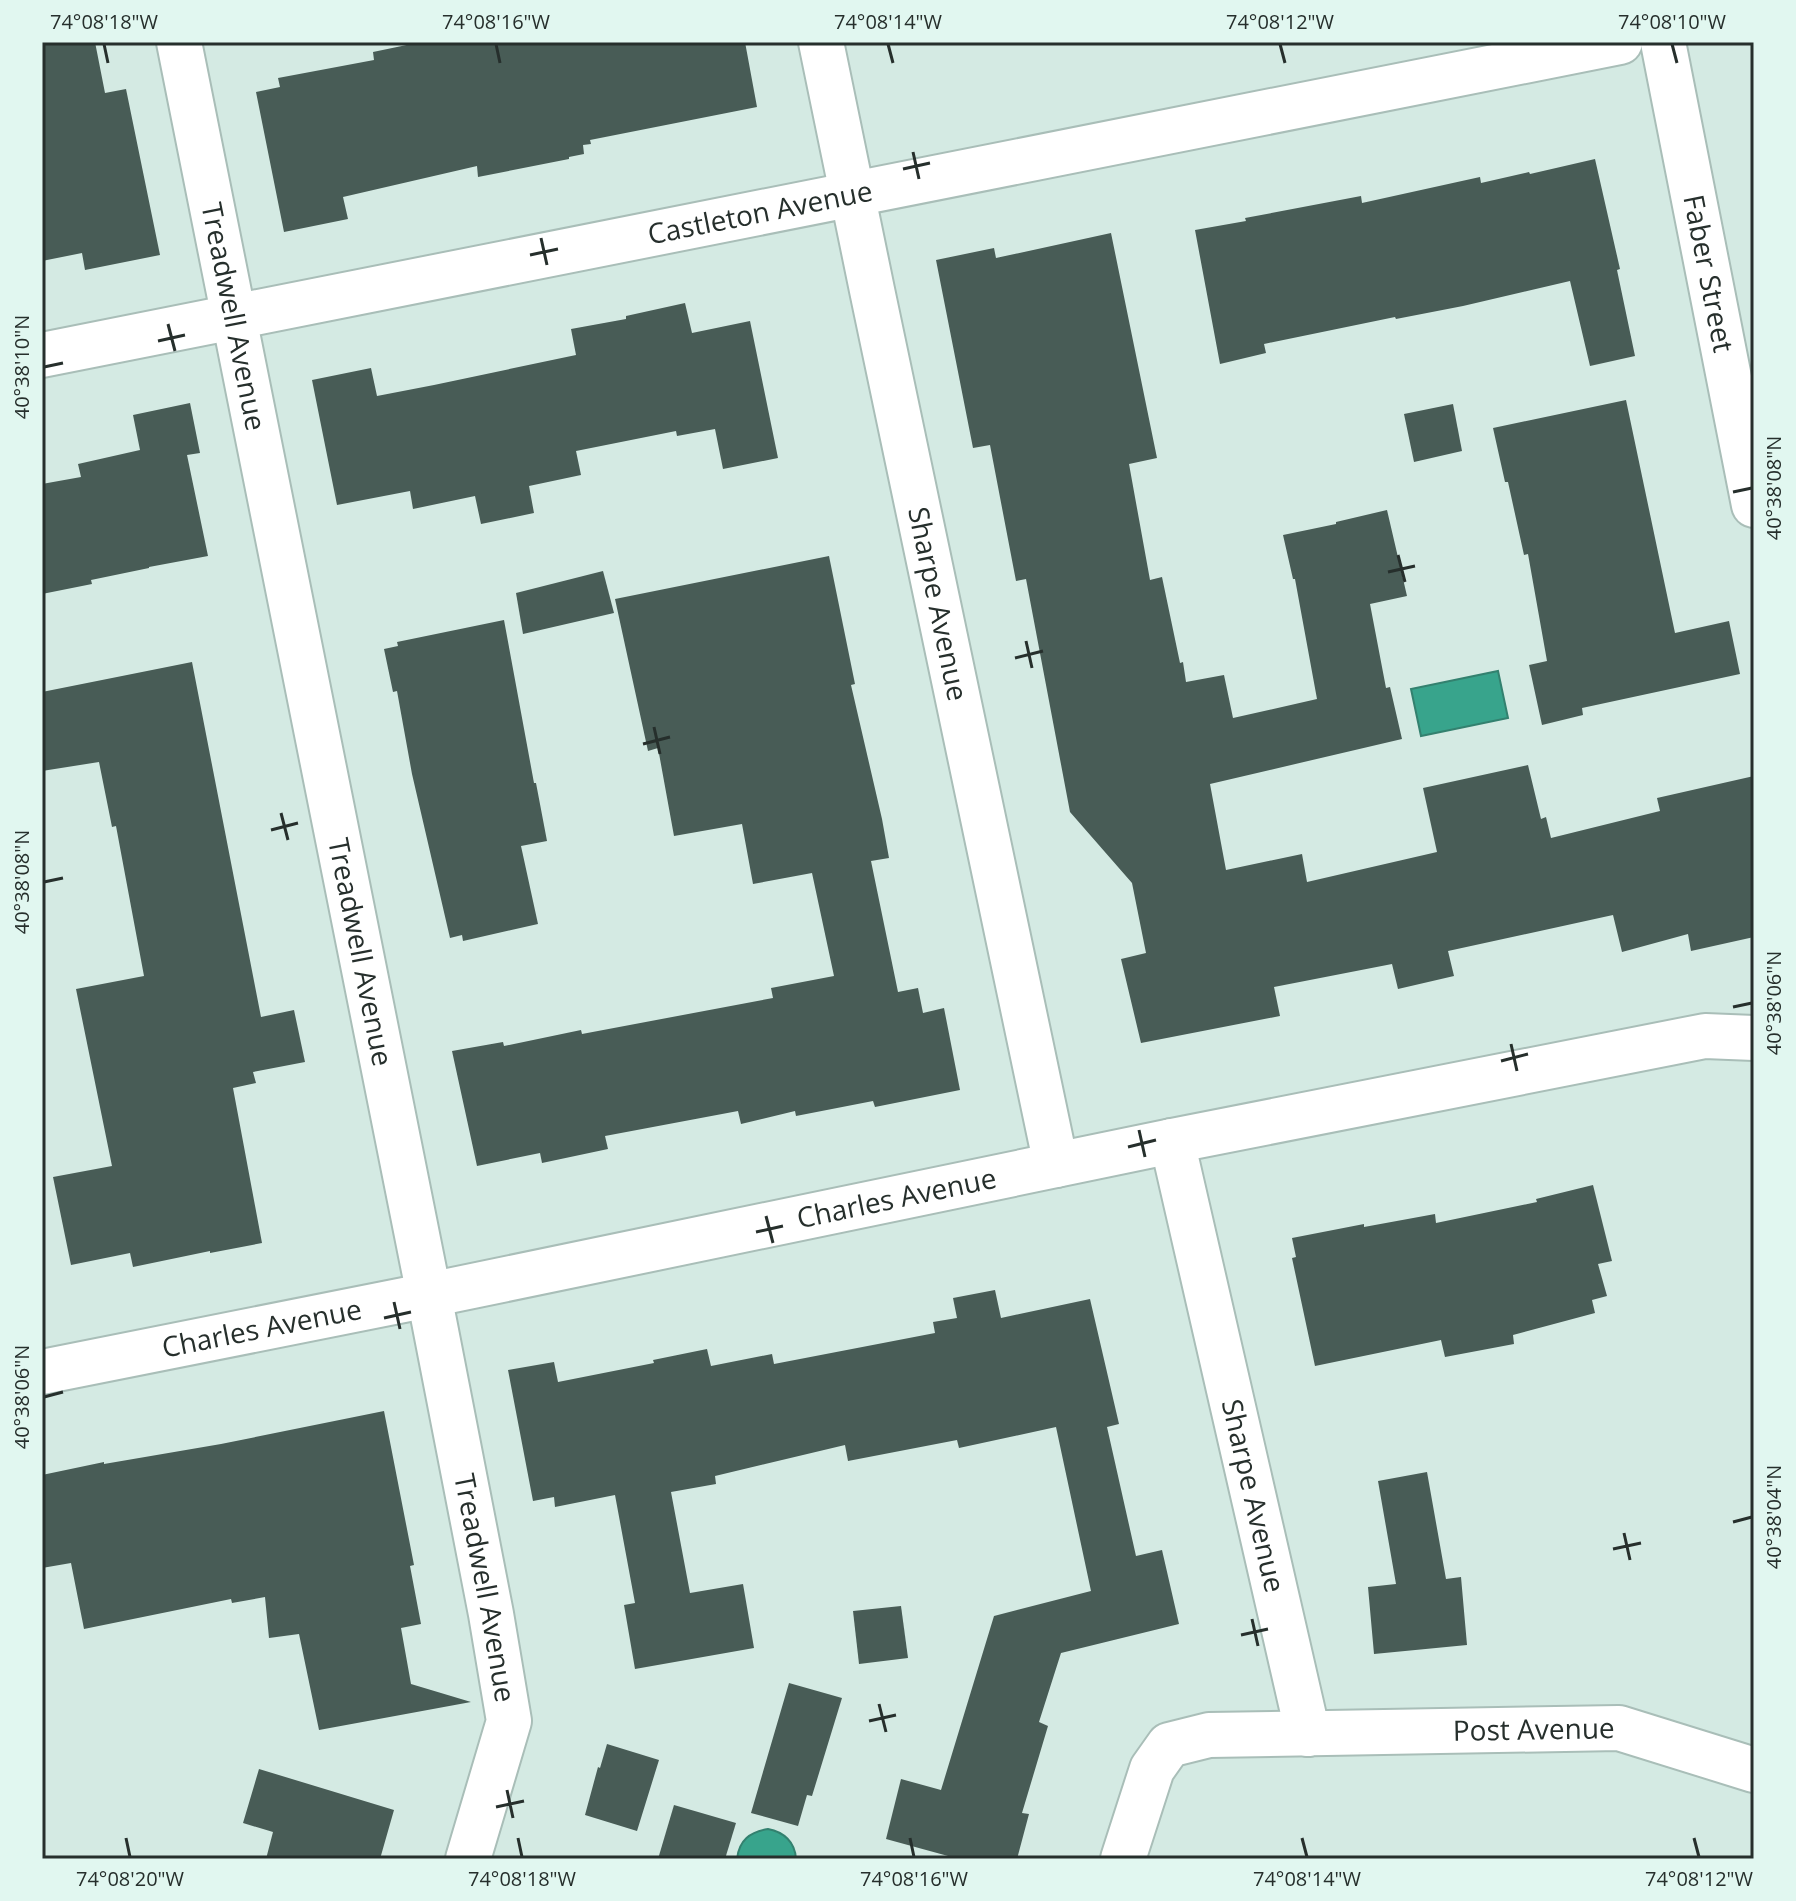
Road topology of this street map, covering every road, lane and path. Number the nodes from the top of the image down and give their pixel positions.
1 (179, 42) edge
2 (821, 42) edge
3 (1620, 42) edge
4 (1663, 42) edge
5 (852, 195) junction
6 (234, 317) junction
7 (42, 355) edge
8 (1754, 505) edge
9 (1754, 1038) edge
10 (1172, 1141) junction
11 (1056, 1165) junction
12 (429, 1295) junction
13 (42, 1372) edge
14 (1308, 1734) junction
15 (1754, 1770) edge
16 (468, 1859) edge
17 (1123, 1859) edge

1 - 6 street, Treadwell Avenue
2 - 5 street, Sharpe Avenue
3 - 5 street, Castleton Avenue
4 - 8 street, Faber Street
5 - 6 street, Castleton Avenue
5 - 11 street, Sharpe Avenue
6 - 7 street, Castleton Avenue
6 - 12 street, Treadwell Avenue
9 - 10 street, Charles Avenue
10 - 11 street, Charles Avenue
10 - 14 street, Sharpe Avenue
11 - 12 street, Charles Avenue
12 - 13 street, Charles Avenue
12 - 16 street, Treadwell Avenue
14 - 15 street, Post Avenue
14 - 17 street

